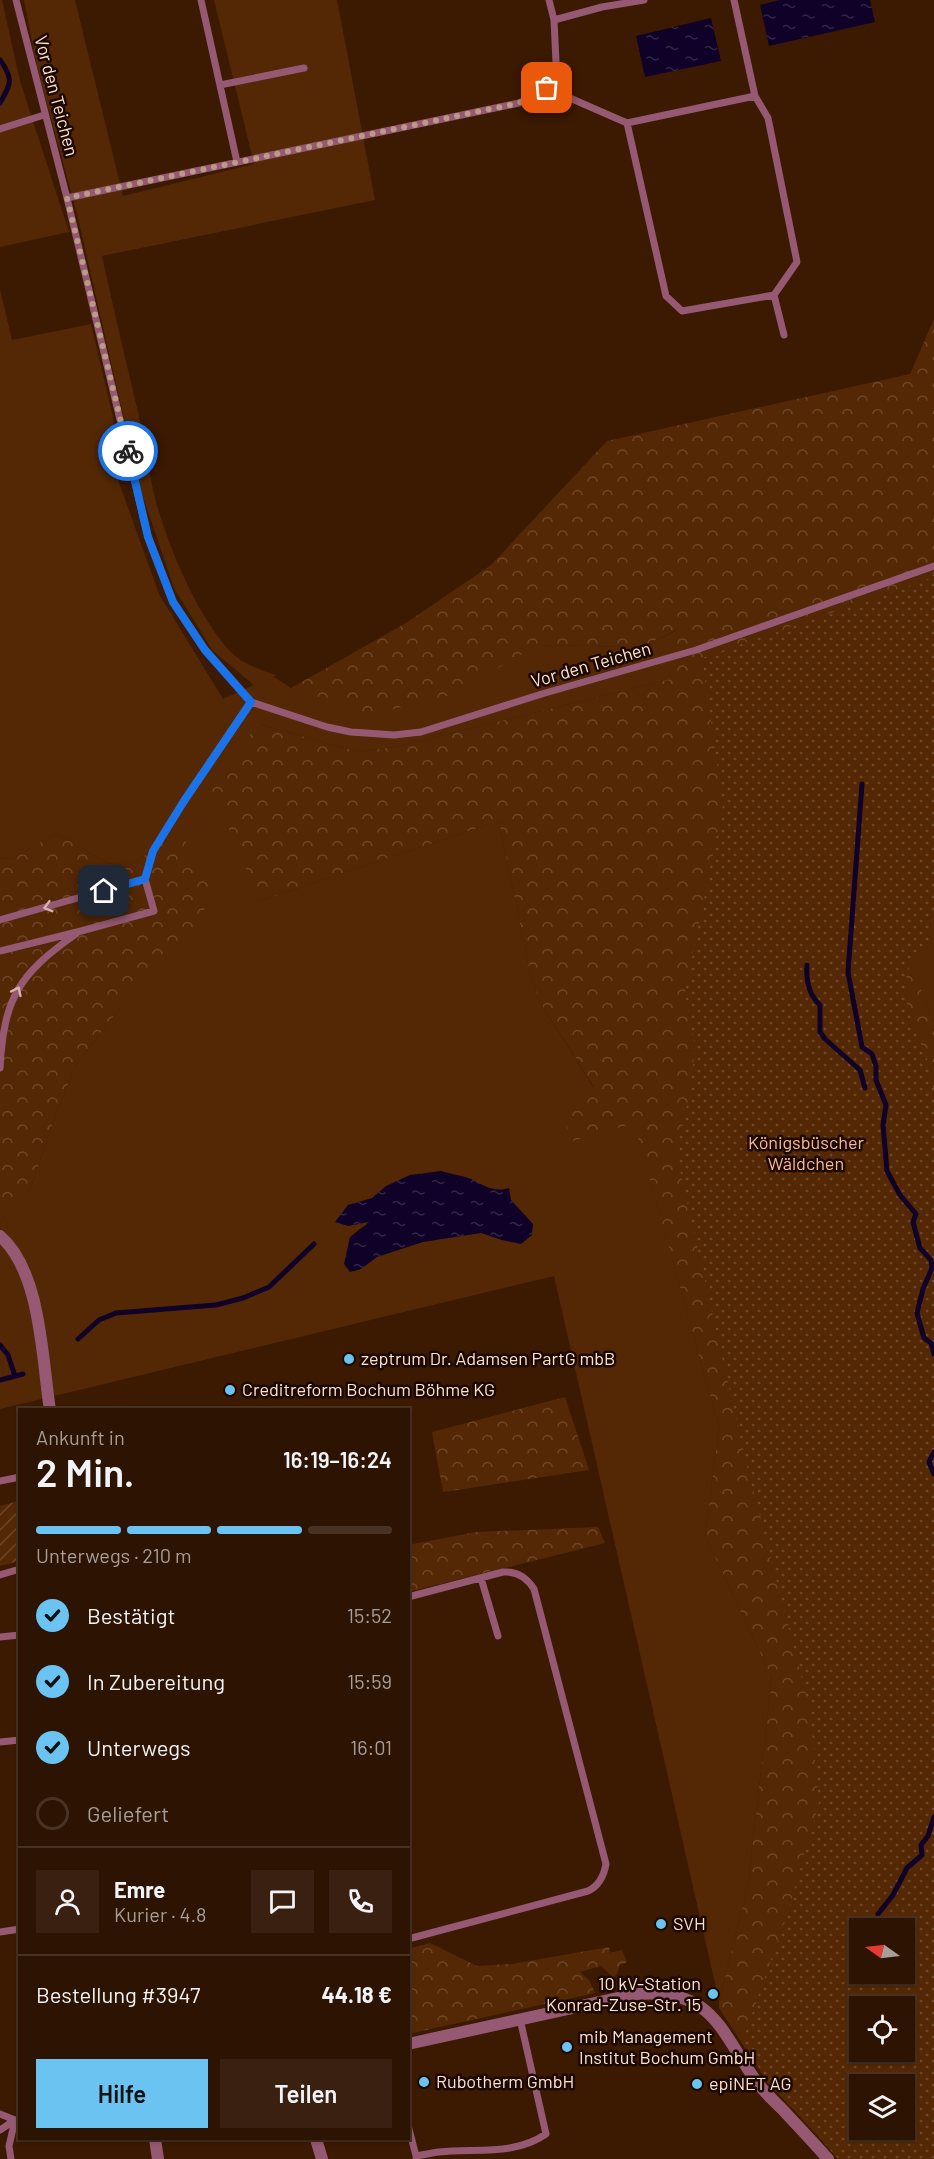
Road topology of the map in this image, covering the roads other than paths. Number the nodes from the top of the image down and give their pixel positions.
1 (16, 0) edge
2 (201, 0) edge
3 (549, 0) edge
4 (644, 0) edge
5 (734, 0) edge
6 (601, 4) edge
7 (554, 20) junction
8 (304, 68) dead end
9 (220, 85) junction
10 (547, 88) junction
11 (755, 96) junction
12 (44, 115) junction
13 (627, 123) junction
14 (0, 129) edge
15 (237, 162) junction
16 (67, 198) junction
17 (774, 295) junction
18 (784, 335) dead end
19 (934, 566) edge
20 (251, 702) junction
21 (145, 879) junction
22 (0, 920) edge
23 (81, 931) junction
24 (0, 951) edge
25 (0, 1068) edge
26 (0, 1236) edge
27 (50, 1408) edge
28 (18, 1478) edge
29 (0, 1482) edge
30 (18, 1570) edge
31 (0, 1575) edge
32 (481, 1578) junction
33 (410, 1596) edge
34 (18, 1635) edge
35 (498, 1636) dead end
36 (0, 1637) edge
37 (18, 1740) edge
38 (0, 1743) edge
39 (18, 1929) edge
40 (0, 1932) edge
41 (410, 1938) edge
42 (520, 2019) junction
43 (410, 2044) edge
44 (0, 2114) edge
45 (17, 2120) edge
46 (0, 2130) edge
47 (410, 2133) edge
48 (155, 2140) edge
49 (316, 2140) edge
50 (416, 2158) edge
51 (11, 2159) edge
52 (158, 2159) edge
53 (322, 2159) edge
54 (828, 2159) edge

1 - 12 lane, Vor den Teichen
2 - 9 lane
3 - 7 lane
4 - 6 lane
5 - 11 lane
6 - 7 lane
7 - 10 lane
8 - 9 lane
9 - 15 lane
10 - 13 lane
10 - 15 lane
11 - 13 lane
11 - 17 lane
12 - 14 lane
12 - 16 lane, Vor den Teichen
13 - 17 lane
15 - 16 lane
16 - 20 lane, Vor den Teichen
17 - 18 lane
19 - 20 lane, Vor den Teichen
20 - 21 lane
21 -> 22 lane
21 - 23 lane
23 - 24 lane
25 -> 23 lane
26 - 27 street
28 - 29 lane
30 - 31 lane
32 - 33 lane
32 - 35 lane
32 - 41 lane
34 - 36 lane
37 - 38 lane
39 - 40 lane
42 - 43 street
42 - 50 lane
42 - 54 street
44 - 45 lane
45 - 46 lane
45 - 51 lane
47 - 50 lane
48 - 52 street
49 - 53 street

